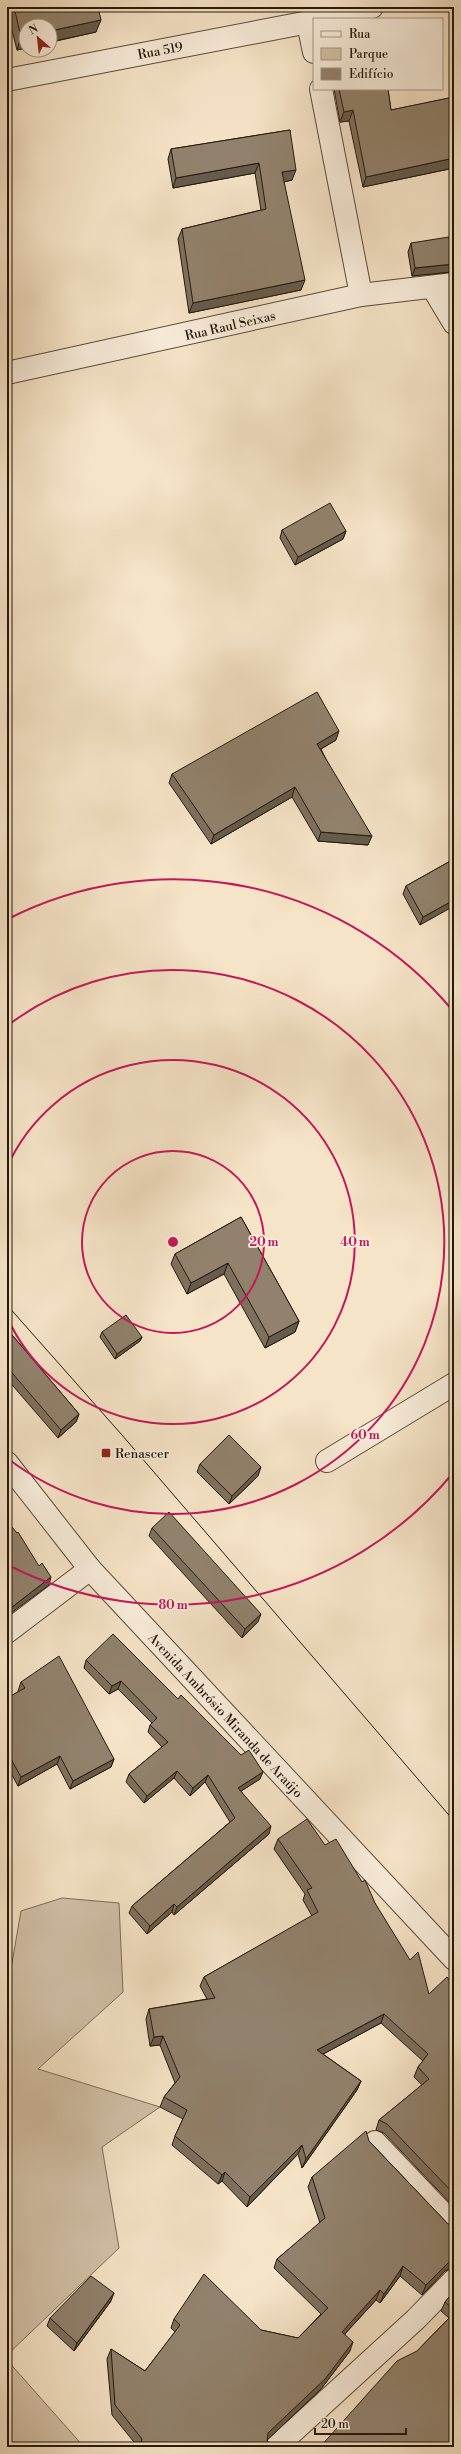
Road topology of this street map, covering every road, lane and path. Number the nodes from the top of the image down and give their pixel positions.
1 (372, 7) edge
2 (325, 17) edge
3 (313, 19) edge
4 (7, 80) edge
5 (321, 90) edge
6 (454, 284) edge
7 (433, 288) junction
8 (361, 295) junction
9 (454, 323) edge
10 (7, 373) edge
11 (454, 1384) edge
12 (327, 1461) dead end
13 (7, 1463) edge
14 (90, 1569) junction
15 (7, 1632) edge
16 (454, 1959) edge
17 (375, 2142) dead end
18 (454, 2225) edge
19 (454, 2280) edge
20 (276, 2447) edge

1 - 2 street, Rua 519
3 - 4 street, Rua 519
5 - 8 street
6 - 7 street, Rua Raul Seixas
7 - 8 street, Rua Raul Seixas
7 - 9 street
8 - 10 street, Rua Raul Seixas
11 - 12 street
13 - 14 street, Avenida Ambrósio Miranda de Araújo
14 - 15 street
14 - 16 street, Avenida Ambrósio Miranda de Araújo
17 - 18 street
19 - 20 street

